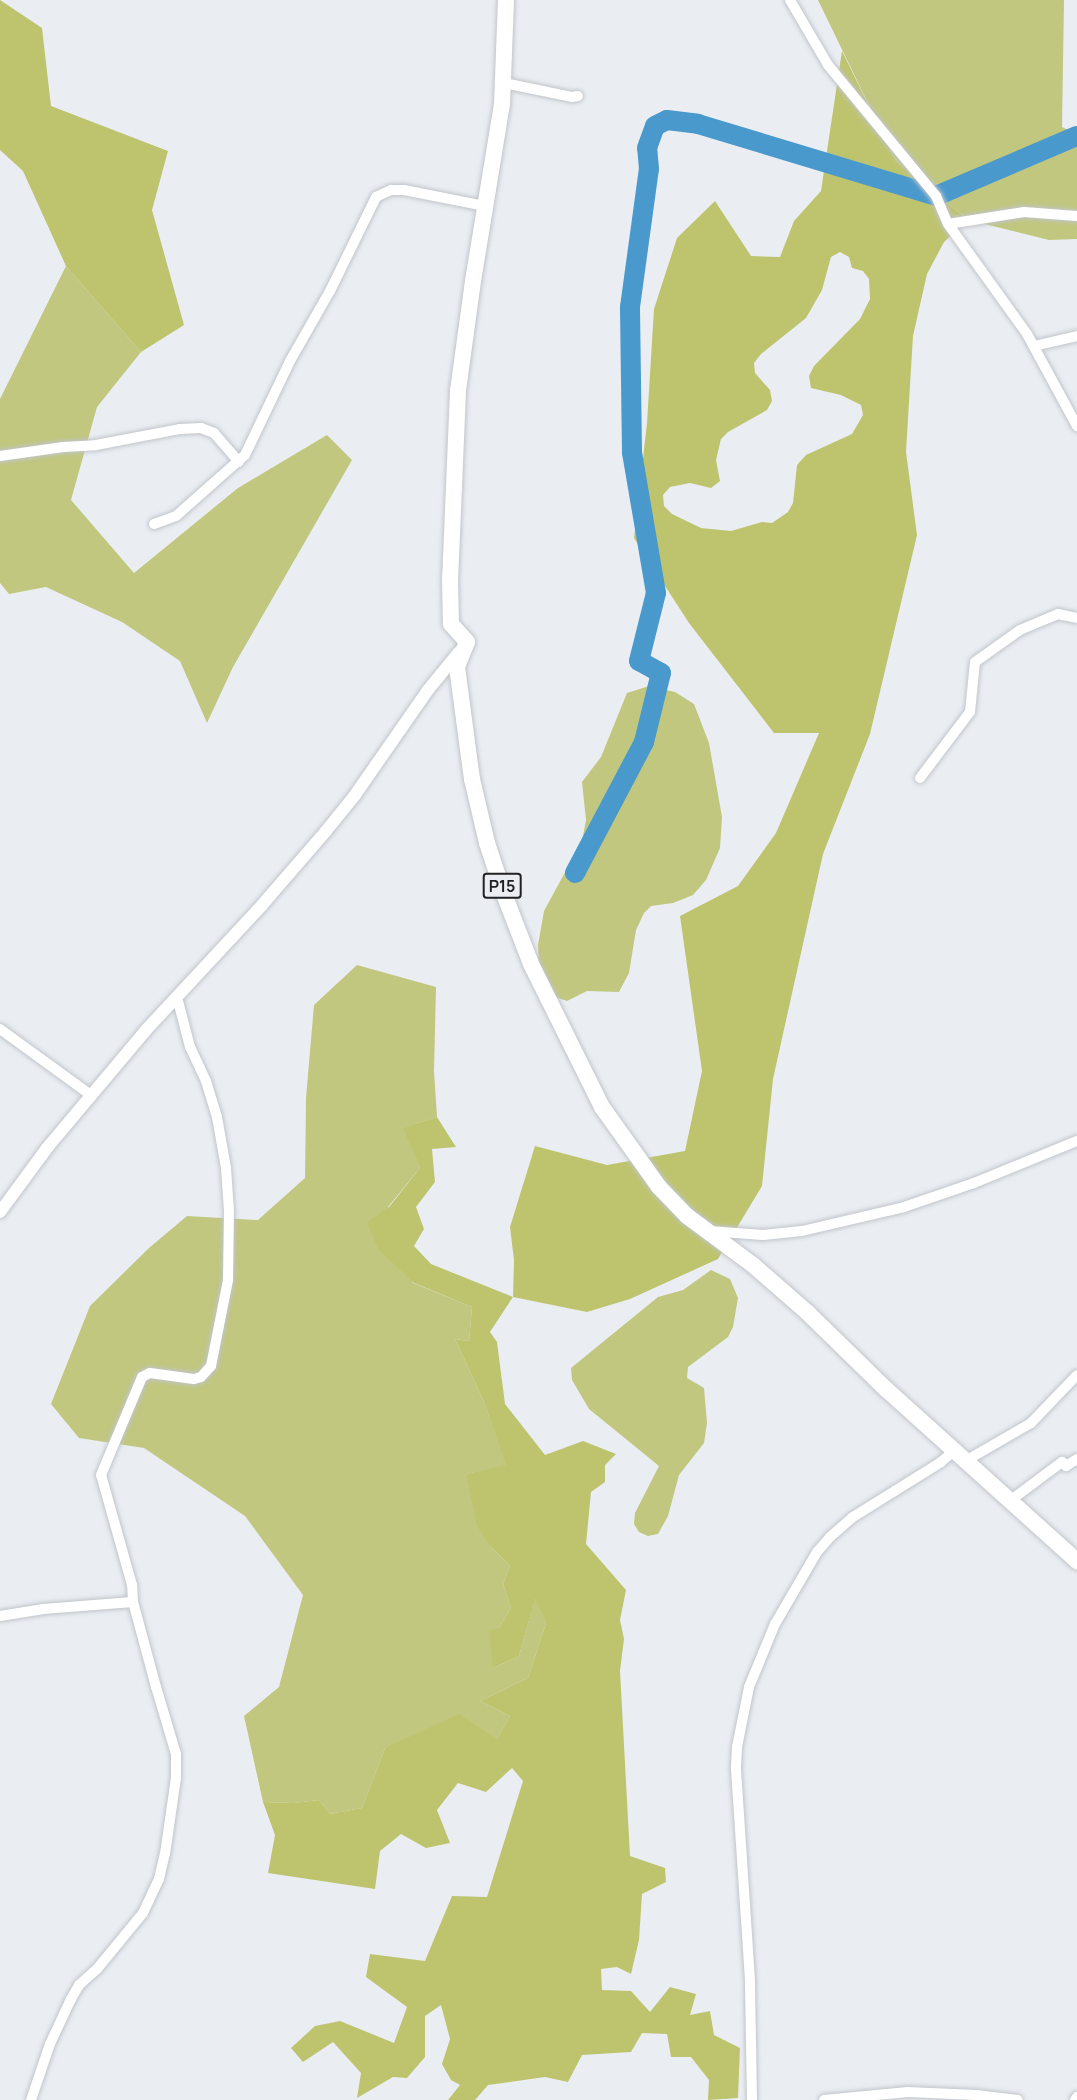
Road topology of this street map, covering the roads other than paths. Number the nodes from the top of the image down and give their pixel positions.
1 (506, 0) edge
2 (790, 0) edge
3 (504, 83) junction
4 (578, 96) dead end
5 (484, 206) junction
6 (1077, 216) edge
7 (948, 224) junction
8 (1077, 336) edge
9 (1034, 346) junction
10 (1077, 426) edge
11 (0, 456) edge
12 (239, 462) junction
13 (154, 524) dead end
14 (1077, 618) edge
15 (467, 642) junction
16 (920, 778) dead end
17 (177, 997) junction
18 (0, 1029) edge
19 (91, 1095) junction
20 (1077, 1141) edge
21 (0, 1212) edge
22 (706, 1231) junction
23 (1077, 1375) edge
24 (961, 1455) junction
25 (1077, 1459) edge
26 (1011, 1500) junction
27 (1077, 1561) edge
28 (133, 1602) junction
29 (0, 1616) edge
30 (31, 2100) edge
31 (752, 2100) edge
32 (824, 2100) edge
33 (1018, 2100) edge

1 - 3 main road
2 - 7 street
3 - 4 street
3 - 5 main road
5 - 12 street
5 - 15 main road
6 - 7 street
7 - 9 street
8 - 9 street
9 - 10 street
11 - 12 street
12 - 13 street
14 - 16 street
15 - 17 street
15 - 22 main road, P15
17 - 19 street
17 - 28 street
18 - 19 street
19 - 21 street
20 - 22 street
22 - 24 main road, P15
23 - 24 street
24 - 26 main road, P15
24 - 31 street
25 - 26 street
26 - 27 main road, P15
28 - 29 street
28 - 30 street
32 - 33 street

